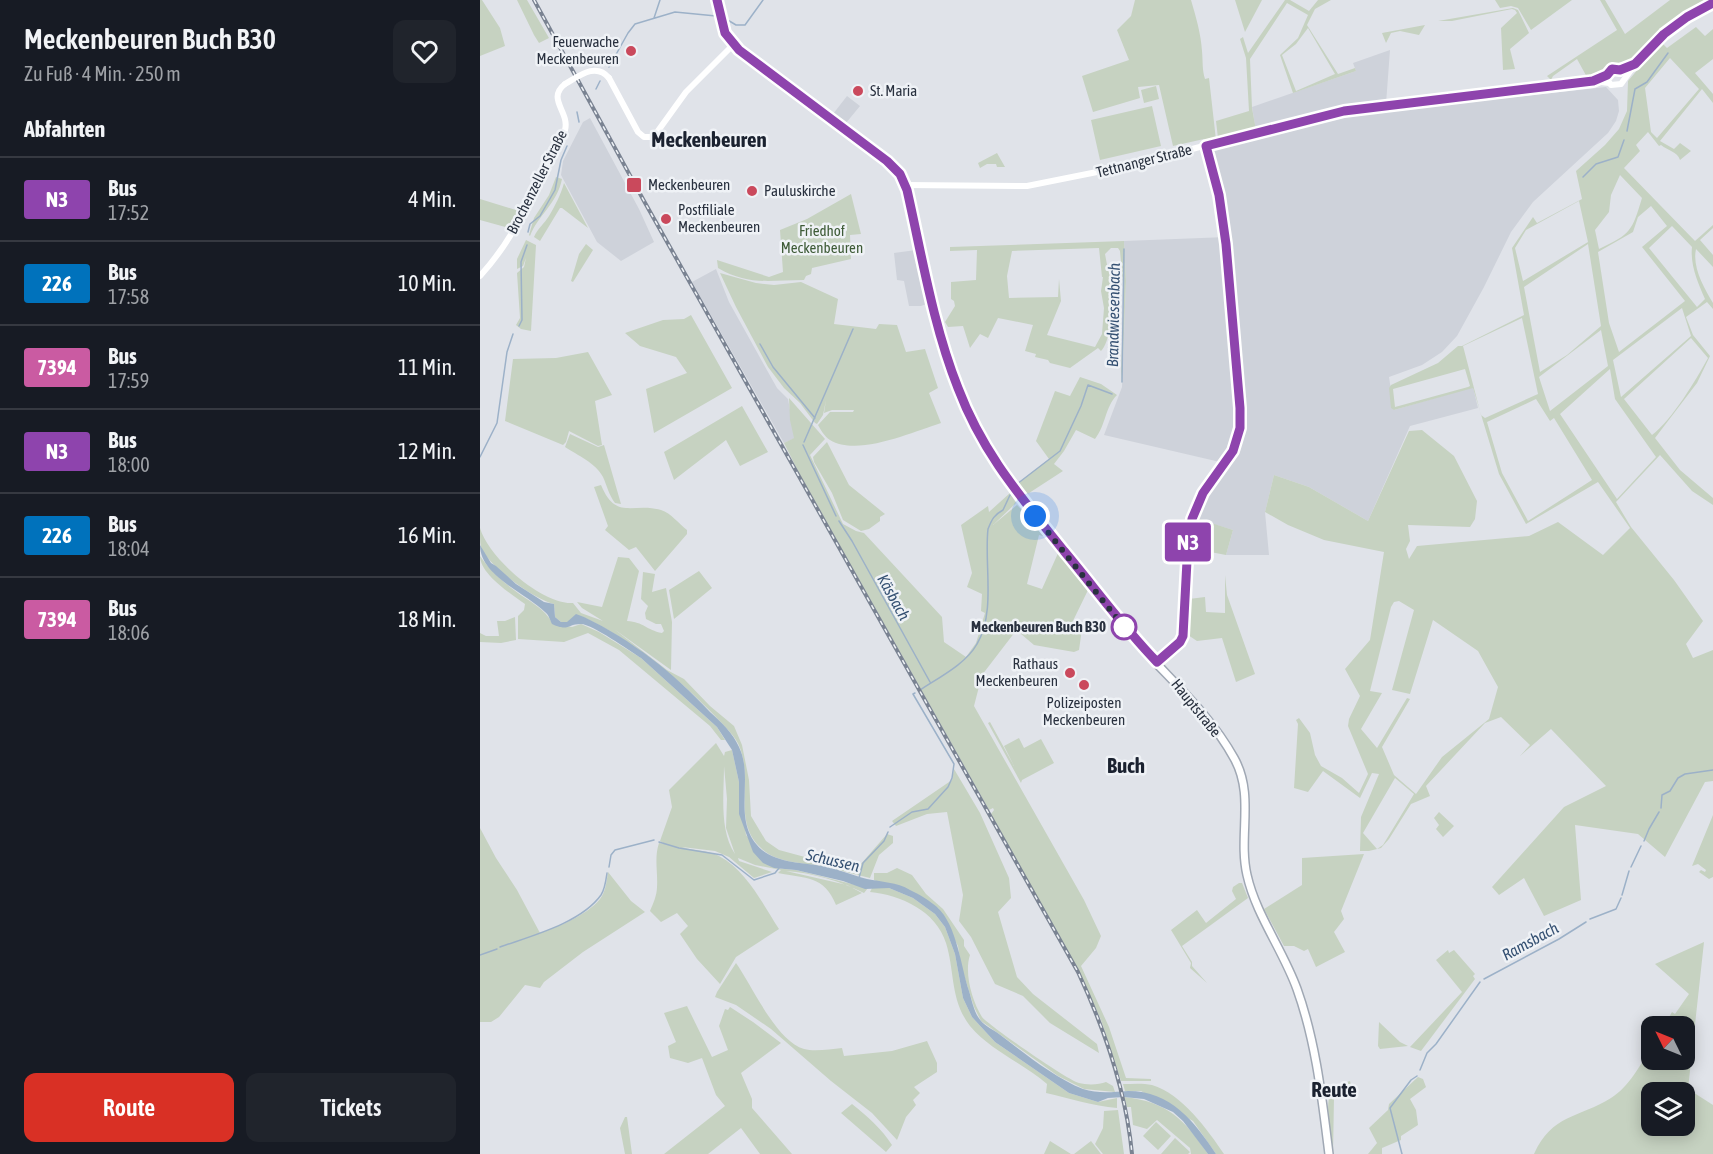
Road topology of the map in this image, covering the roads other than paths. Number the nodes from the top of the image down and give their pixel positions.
1 (717, 0) edge
2 (1713, 3) edge
3 (733, 45) junction
4 (1635, 64) junction
5 (1620, 70) junction
6 (1607, 75) junction
7 (1624, 77) junction
8 (1593, 81) junction
9 (1609, 83) junction
10 (905, 185) junction
11 (480, 276) edge
12 (1329, 1154) edge

1 - 3 main road
2 - 4 main road
3 - 10 main road, Hauptstraße
3 - 11 main road, Brochenzeller Straße, bridge
4 - 5 main road
4 - 7 main road
5 - 6 main road
5 - 7 main road
6 - 8 main road, Tettnanger Straße
6 - 9 main road
7 - 9 main road
8 - 9 main road, Tettnanger Straße
8 - 10 main road, Tettnanger Straße
10 - 12 main road, Hauptstraße

